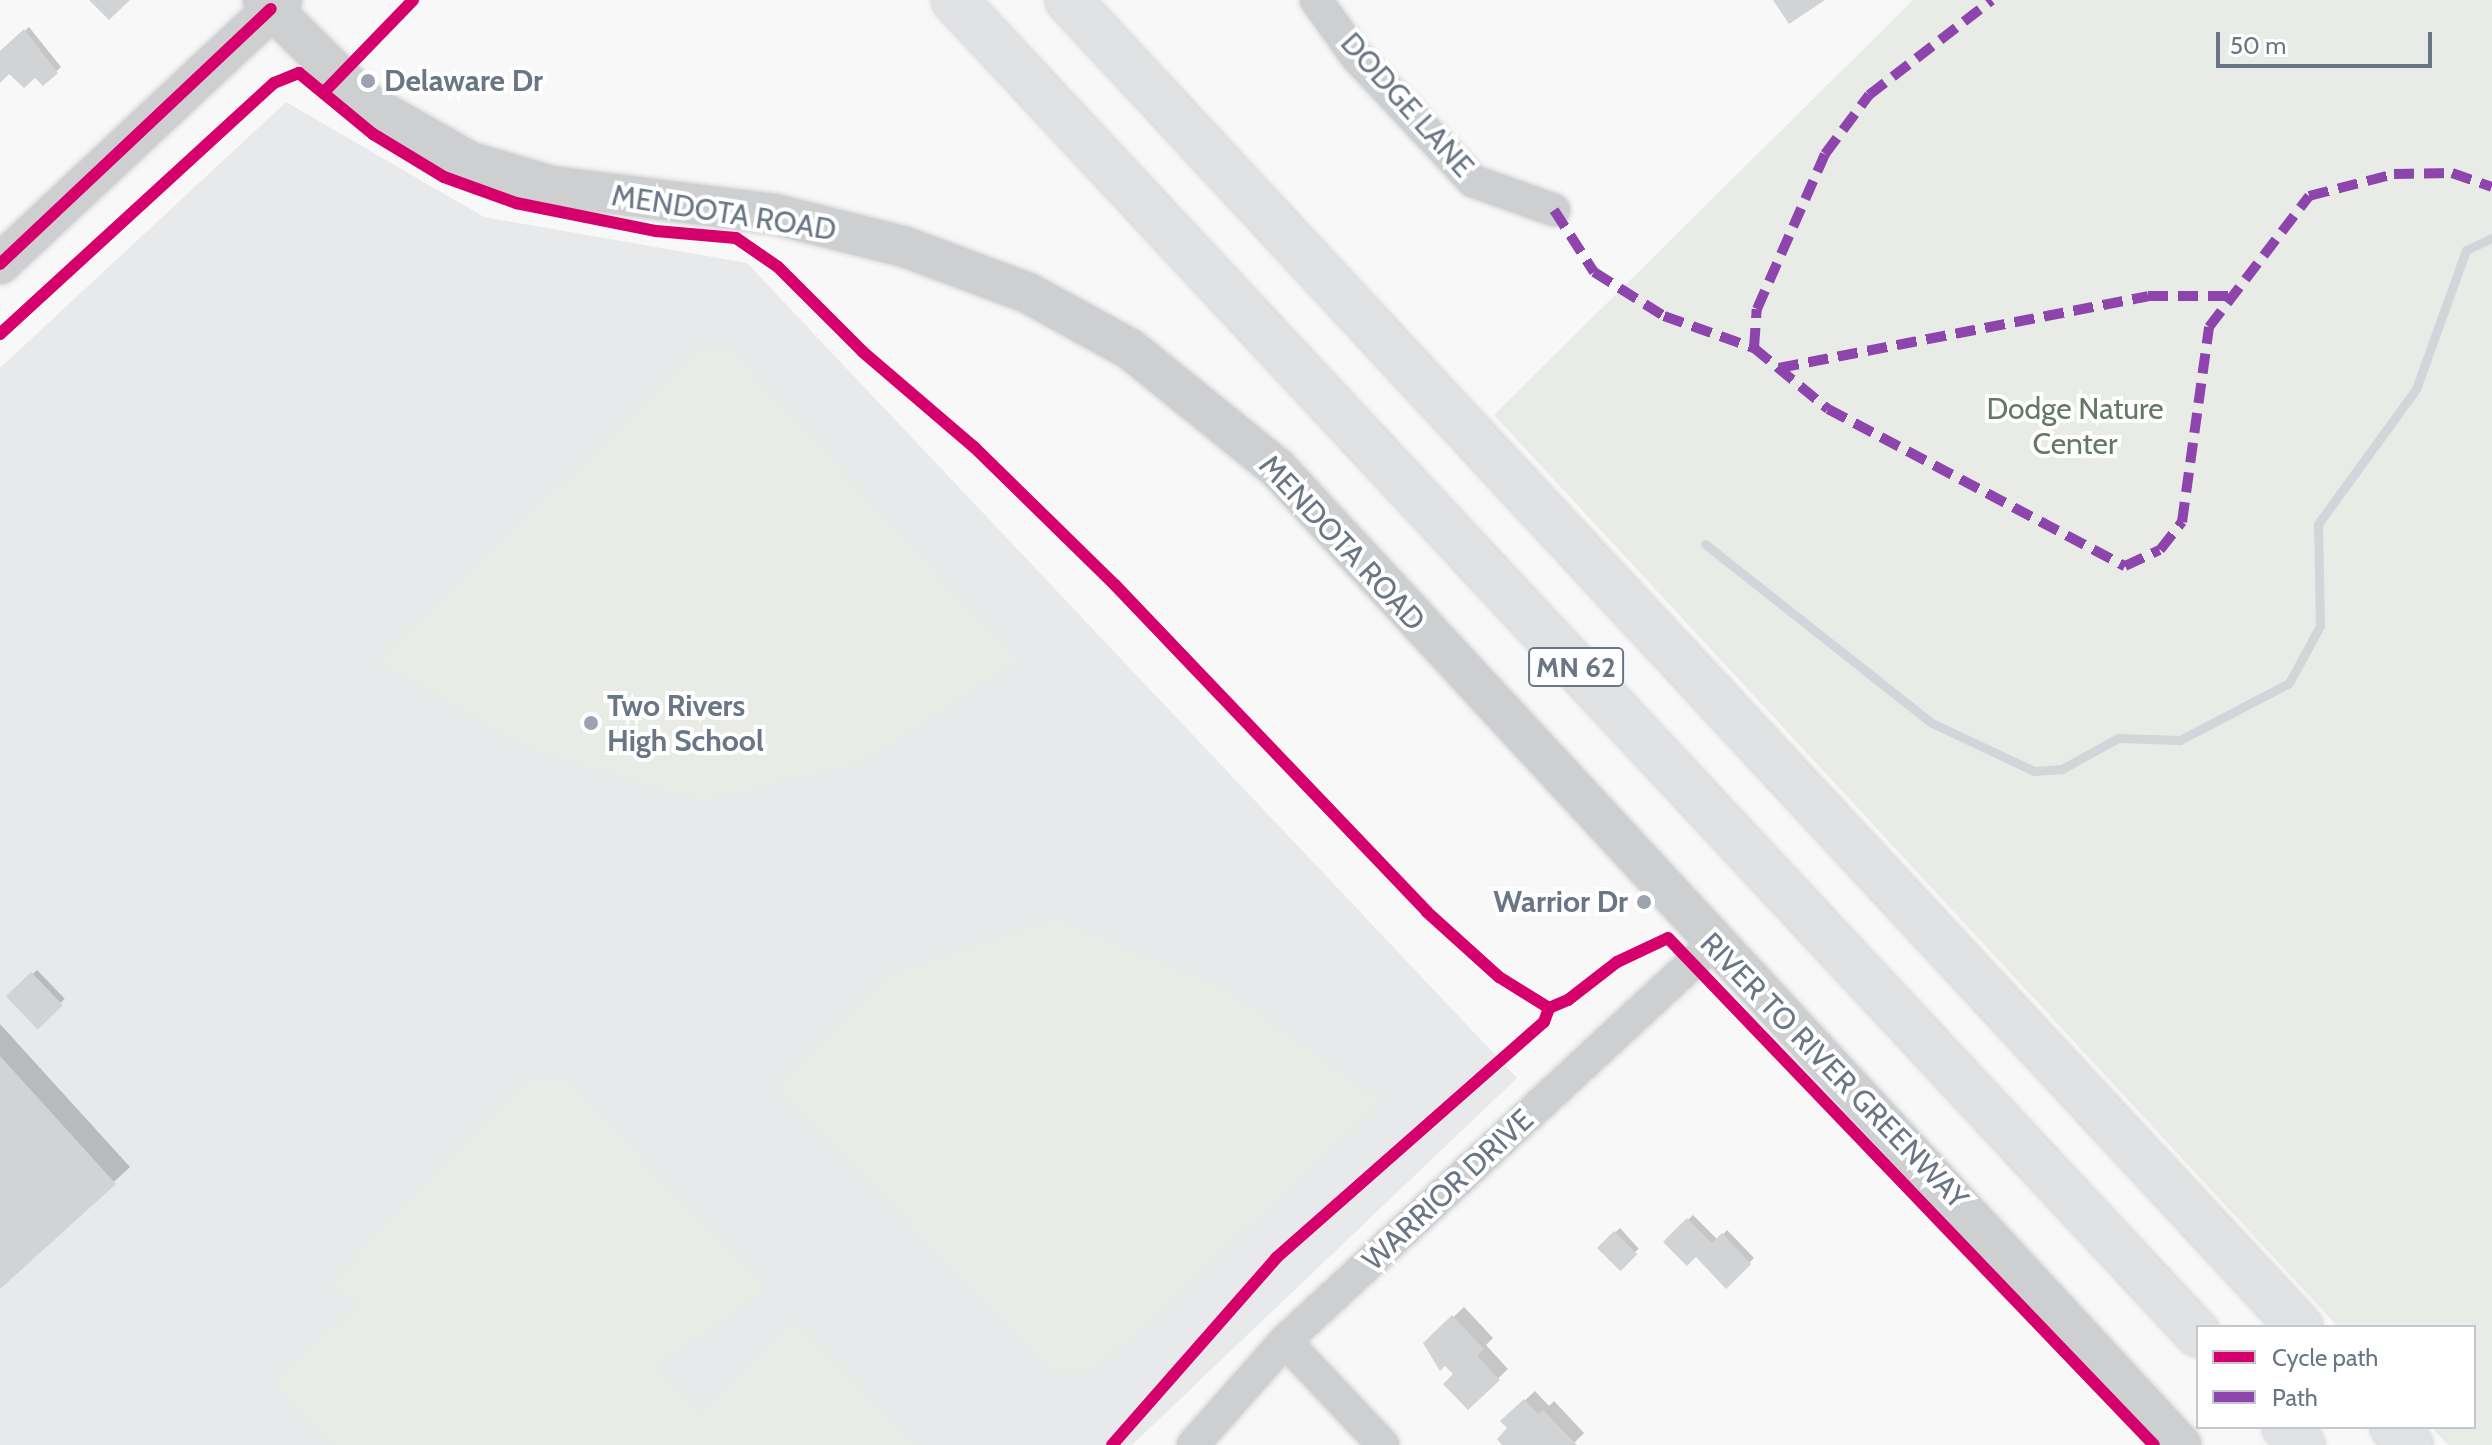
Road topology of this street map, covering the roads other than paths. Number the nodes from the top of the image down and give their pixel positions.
1 (954, 0) edge
2 (1068, 0) edge
3 (1316, 0) edge
4 (272, 3) edge
5 (1554, 210) dead end
6 (0, 264) edge
7 (1713, 944) junction
8 (2298, 1325) edge
9 (2196, 1332) edge
10 (1285, 1341) junction
11 (2287, 1429) edge
12 (2395, 1429) edge
13 (1193, 1445) edge
14 (1383, 1445) edge
15 (2181, 1445) edge
16 (2302, 1445) edge
17 (2410, 1445) edge

1 - 9 highway, MN 62
2 - 8 highway, MN 62
3 - 5 street, DODGE LANE
4 - 6 street
4 - 7 street, MENDOTA ROAD
7 - 10 street, WARRIOR DRIVE
7 - 15 street, MENDOTA ROAD
10 - 13 street, WARRIOR DRIVE
10 - 14 street
11 - 16 highway
12 - 17 highway

